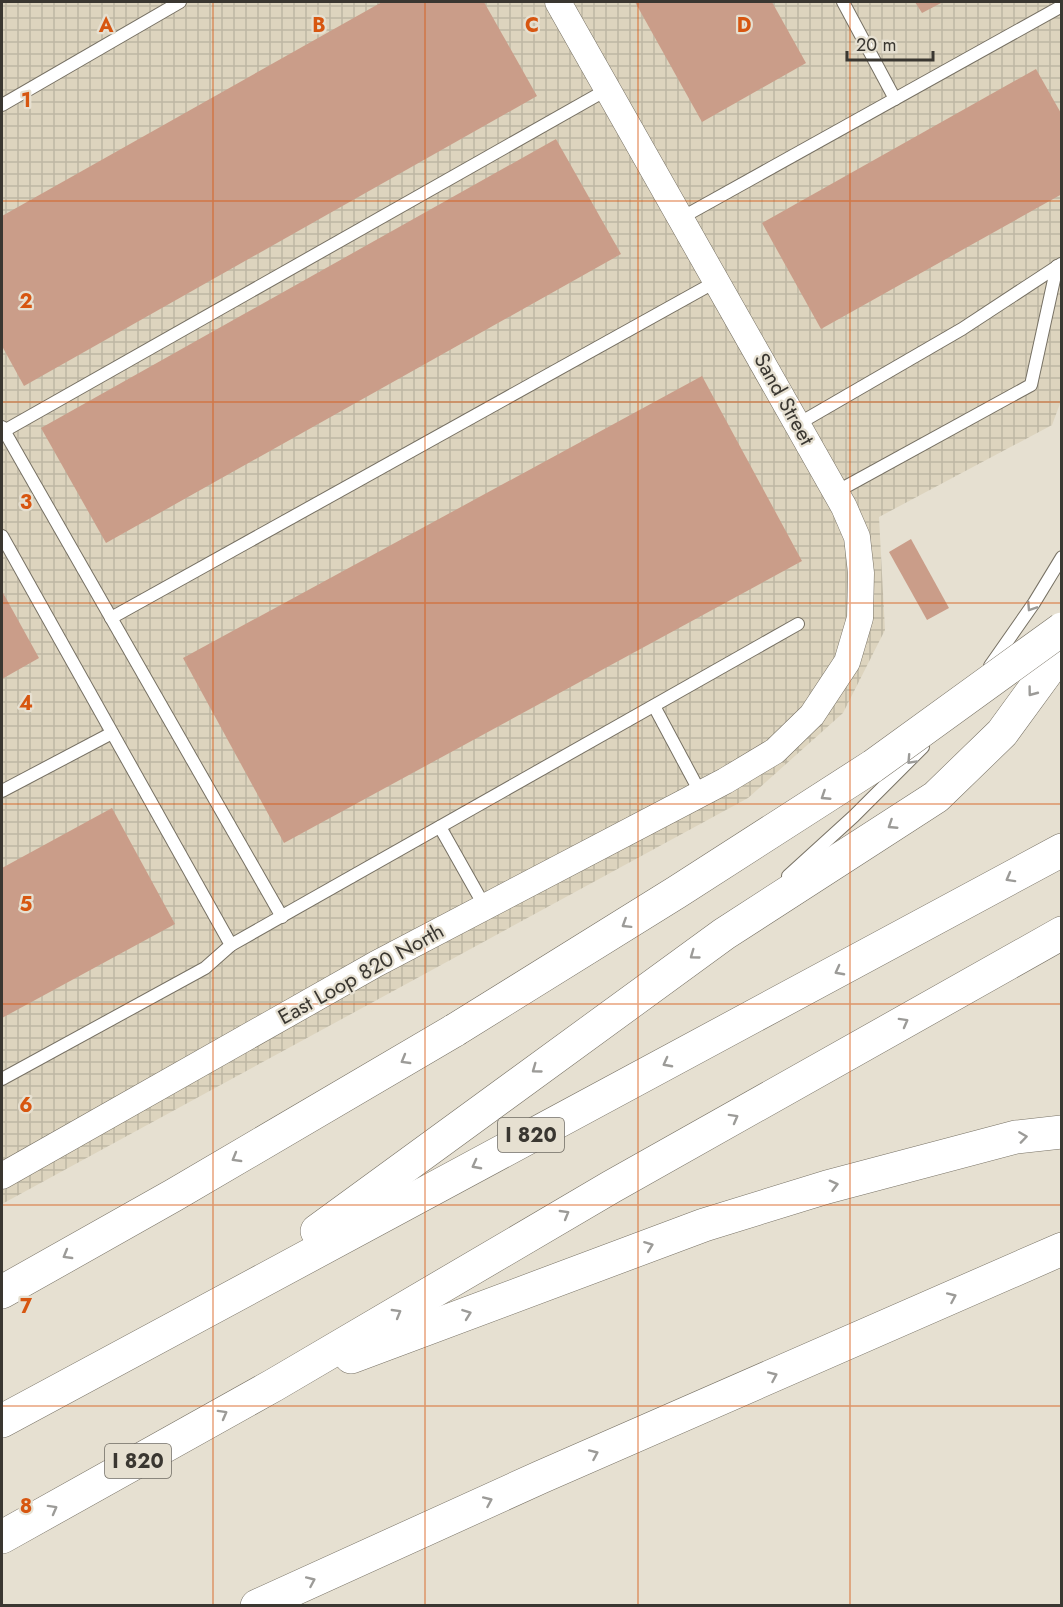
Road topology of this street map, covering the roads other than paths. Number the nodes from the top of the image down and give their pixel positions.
1 (180, 2) edge
2 (558, 2) edge
3 (843, 2) edge
4 (1062, 6) edge
5 (608, 89) junction
6 (895, 99) junction
7 (2, 105) edge
8 (681, 218) junction
9 (1059, 265) edge
10 (717, 281) junction
11 (798, 424) junction
12 (3, 429) edge
13 (836, 492) junction
14 (2, 536) edge
15 (1062, 557) edge
16 (111, 618) junction
17 (798, 624) dead end
18 (1062, 629) edge
19 (1062, 641) edge
20 (654, 706) junction
21 (112, 733) junction
22 (725, 781) joint
23 (2, 791) edge
24 (701, 794) junction
25 (440, 827) junction
26 (1062, 850) edge
27 (485, 907) junction
28 (282, 917) junction
29 (1062, 933) edge
30 (724, 934) junction
31 (231, 945) junction
32 (2, 1079) edge
33 (1062, 1132) edge
34 (2, 1176) edge
35 (1062, 1249) edge
36 (2, 1292) edge
37 (225, 1299) junction
38 (274, 1385) junction
39 (2, 1421) edge
40 (2, 1537) edge
41 (257, 1605) edge

1 - 7 lane
2 - 5 street, Sand Street
3 - 6 lane
4 - 6 lane
5 - 8 street, Sand Street
5 - 12 lane
6 - 8 lane
8 - 10 street, Sand Street
9 - 11 lane
9 - 13 lane
10 - 11 street, Sand Street
10 - 16 lane
11 - 13 street, Sand Street
12 - 16 lane
13 - 22 street, Sand Street
14 - 21 lane
15 -> 30 lane
16 - 28 lane
17 - 20 lane
18 -> 36 highway, bridge
19 -> 30 highway
20 - 24 lane
20 - 25 lane
21 - 23 lane
21 - 31 lane
22 - 24 street, East Loop 820 North
24 - 27 street, East Loop 820 North
25 - 27 lane
25 - 28 lane
26 -> 37 highway, I 820
27 - 34 street, East Loop 820 North
28 - 31 lane
38 -> 29 highway, I 820
30 -> 37 highway
31 - 32 lane
38 -> 33 highway
41 -> 35 highway
37 - 39 highway, I 820
40 -> 38 highway, I 820

